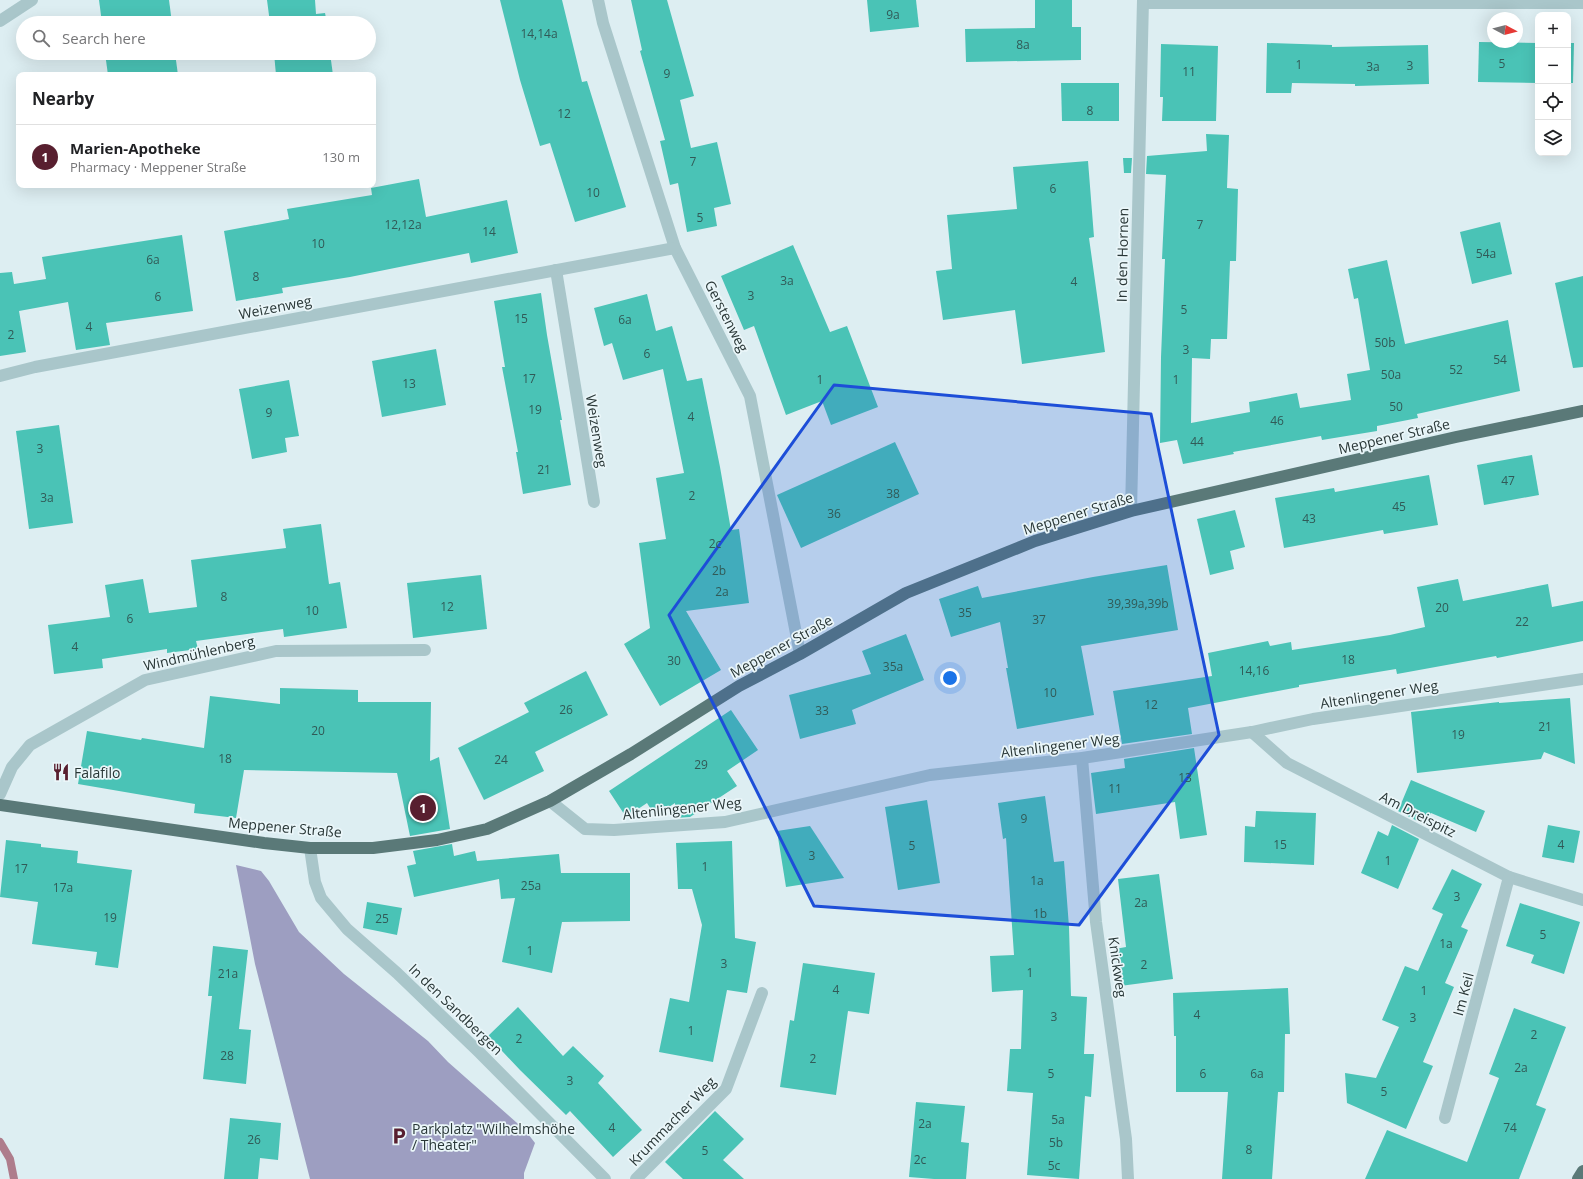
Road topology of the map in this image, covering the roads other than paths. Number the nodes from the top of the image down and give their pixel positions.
1 (32, 0) edge
2 (598, 0) edge
3 (1143, 1) edge
4 (1583, 3) edge
5 (0, 21) edge
6 (676, 248) junction
7 (556, 270) junction
8 (0, 376) edge
9 (1583, 410) edge
10 (594, 502) dead end
11 (1131, 511) junction
12 (425, 650) dead end
13 (800, 654) junction
14 (1583, 679) edge
15 (1252, 732) junction
16 (1082, 758) junction
17 (0, 794) edge
18 (550, 801) junction
19 (0, 805) edge
20 (310, 848) junction
21 (1509, 877) junction
22 (1583, 900) edge
23 (762, 993) dead end
24 (1445, 1118) dead end
25 (1583, 1171) edge
26 (605, 1179) edge
27 (636, 1179) edge
28 (1128, 1179) edge
29 (1578, 1179) edge

1 - 5 street
2 - 6 street, Gerstenweg
3 - 4 street
3 - 11 street, In den Hornen
6 - 7 street, Weizenweg
6 - 13 street, Gerstenweg
7 - 8 street, Weizenweg
7 - 10 street, Weizenweg
9 - 11 main road, Meppener Straße
11 - 13 main road, Meppener Straße
12 - 17 street, Windmühlenberg
13 - 18 main road, Meppener Straße
14 - 15 street, Altenlingener Weg
15 - 16 street, Altenlingener Weg
15 - 21 street, Am Dreispitz
16 - 18 street, Altenlingener Weg
16 - 28 street, Knickweg
18 - 20 main road, Meppener Straße
19 - 20 main road, Meppener Straße
20 - 26 street, In den Sandbergen
21 - 22 street, Am Dreispitz
21 - 24 street, Im Keil
23 - 27 street, Krummacher Weg
25 - 29 main road

